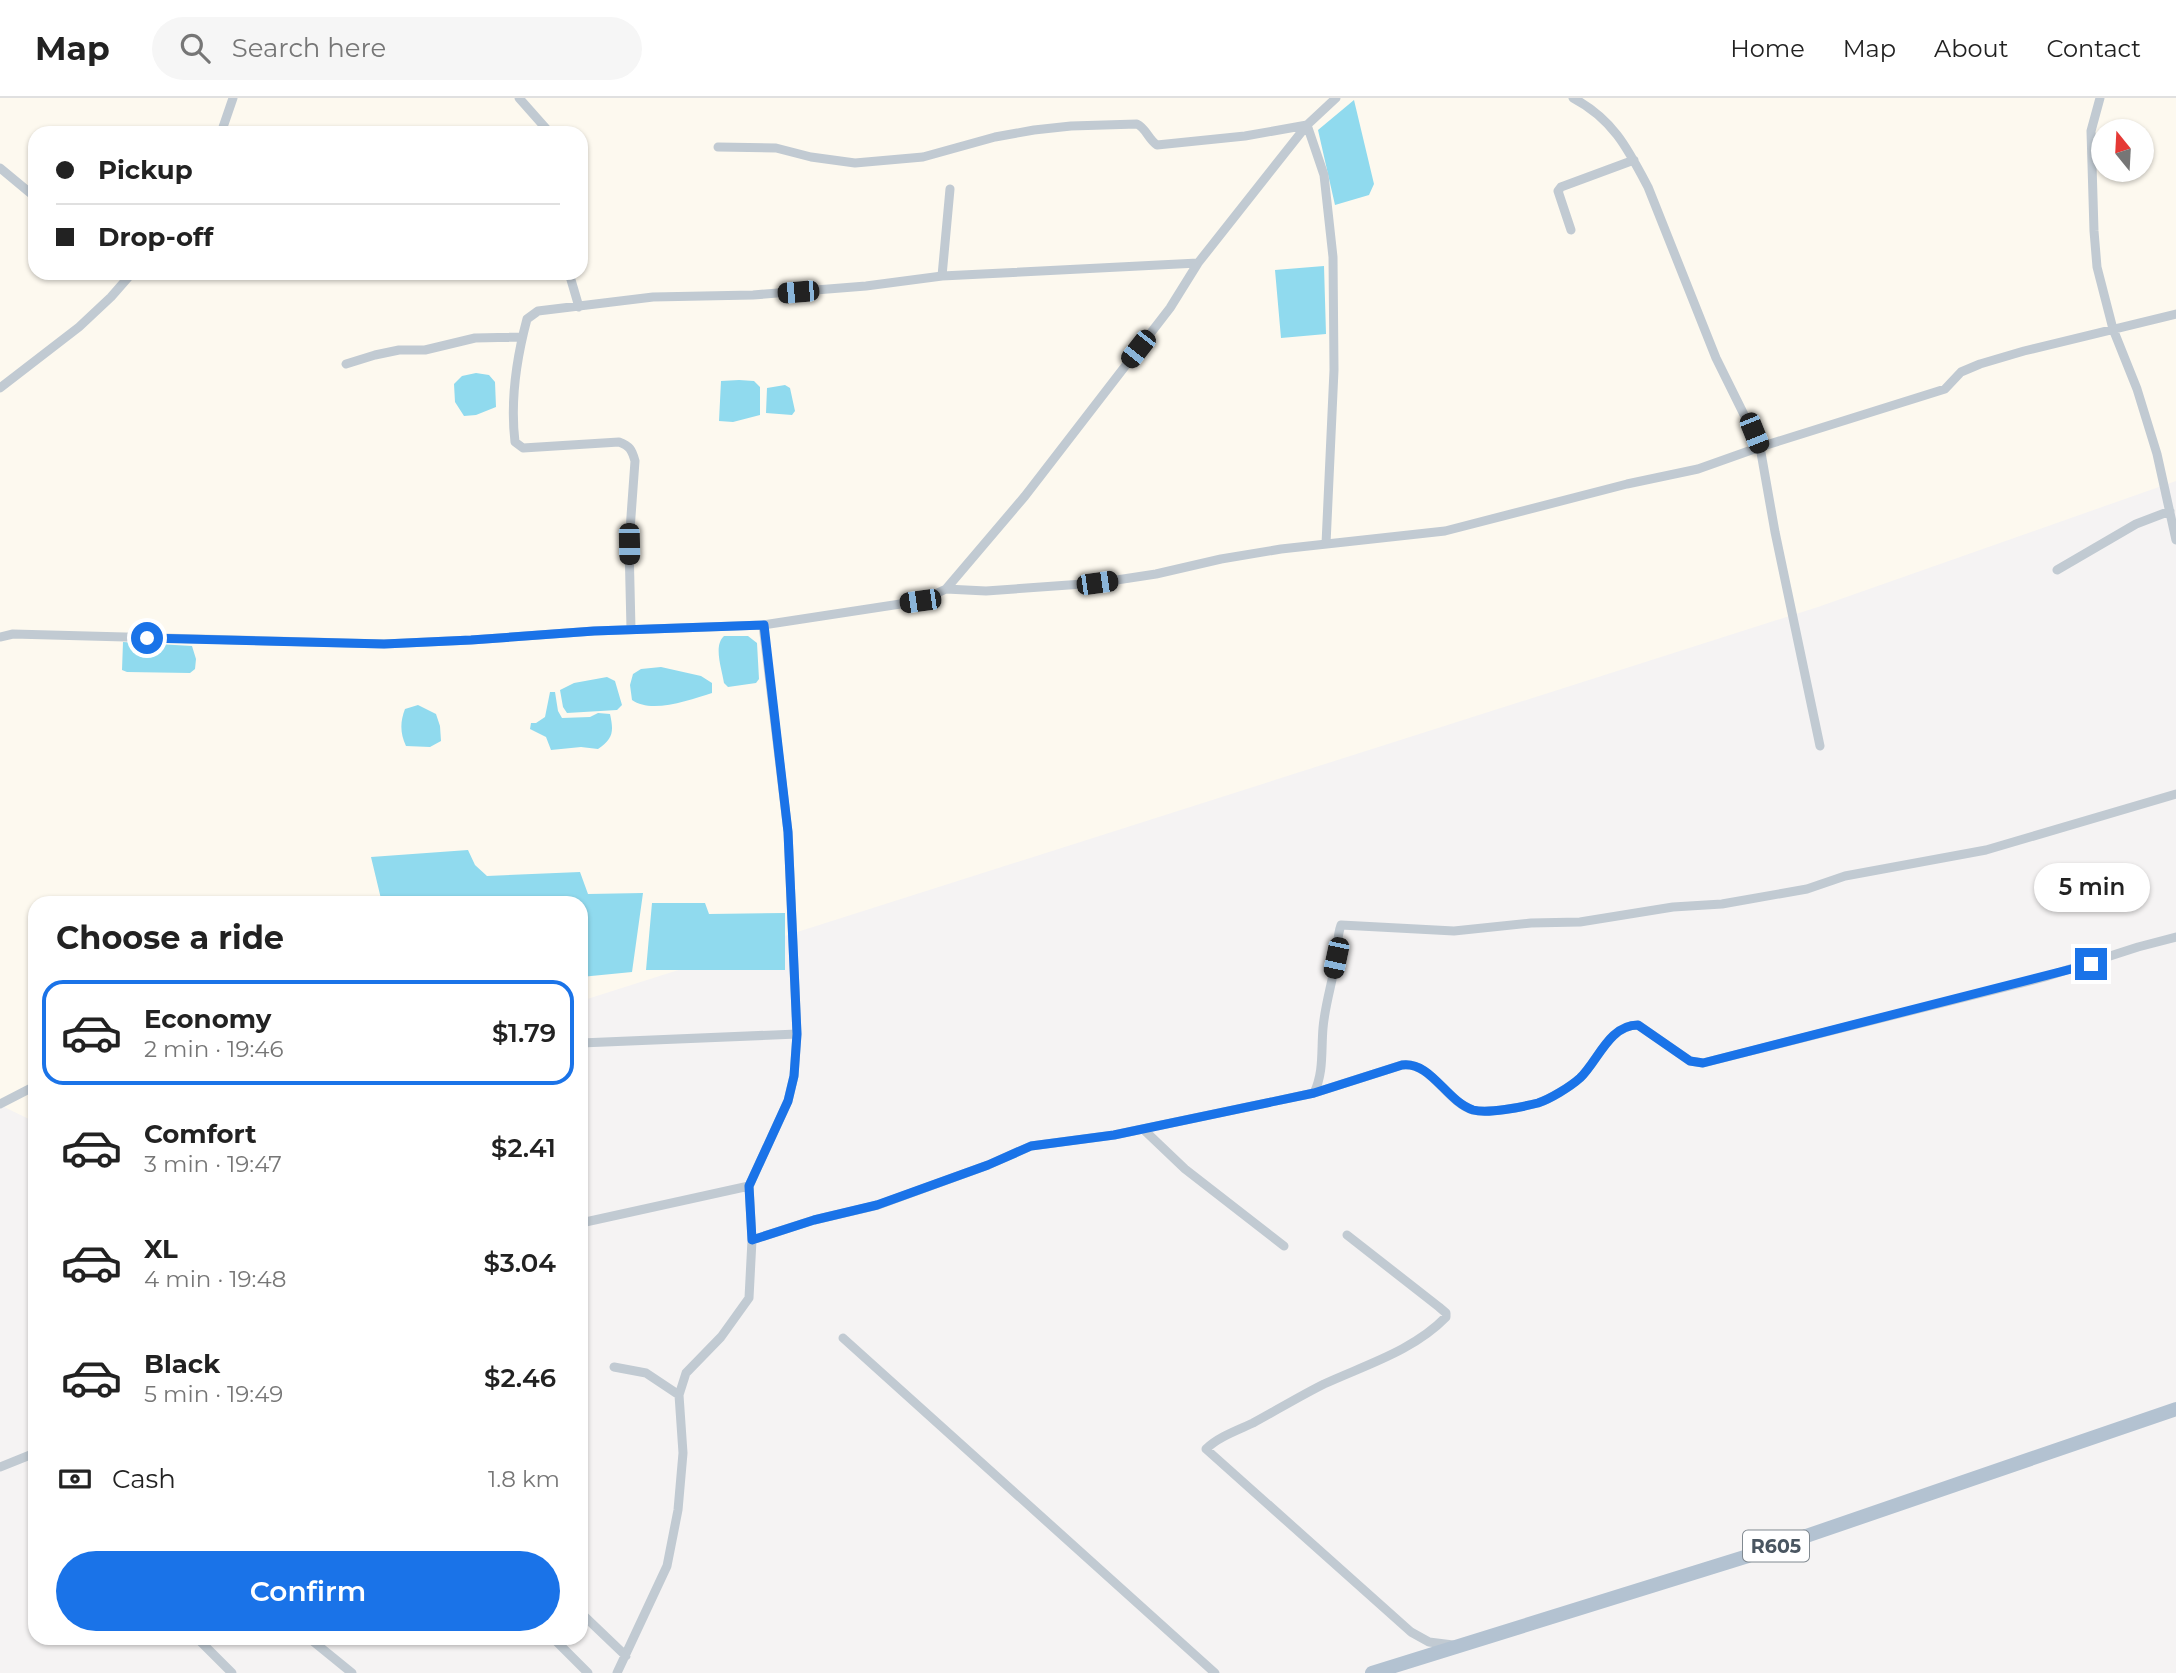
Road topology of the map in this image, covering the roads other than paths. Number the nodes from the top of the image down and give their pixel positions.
1 (233, 98) edge
2 (519, 98) edge
3 (1336, 98) edge
4 (1573, 98) edge
5 (2101, 98) edge
6 (1307, 125) junction
7 (223, 126) edge
8 (544, 126) edge
9 (718, 147) dead end
10 (1634, 160) junction
11 (0, 168) edge
12 (950, 189) dead end
13 (28, 191) edge
14 (1571, 230) dead end
15 (1198, 263) junction
16 (942, 276) junction
17 (125, 280) edge
18 (571, 280) edge
19 (579, 307) junction
20 (2176, 314) edge
21 (2113, 329) junction
22 (523, 337) junction
23 (346, 364) dead end
24 (0, 387) edge
25 (1760, 447) junction
26 (2169, 511) junction
27 (2176, 540) edge
28 (1325, 544) junction
29 (2057, 570) dead end
30 (946, 589) junction
31 (764, 625) junction
32 (631, 629) junction
33 (0, 637) edge
34 (1820, 746) dead end
35 (2176, 794) edge
36 (2176, 937) edge
37 (797, 1034) junction
38 (588, 1043) edge
39 (28, 1090) edge
40 (1314, 1093) junction
41 (0, 1104) edge
42 (1143, 1129) junction
43 (749, 1186) junction
44 (588, 1221) edge
45 (1348, 1235) dead end
46 (752, 1240) junction
47 (1284, 1245) dead end
48 (843, 1338) dead end
49 (614, 1367) dead end
50 (680, 1395) junction
51 (2176, 1409) edge
52 (28, 1459) edge
53 (0, 1467) edge
54 (588, 1620) edge
55 (204, 1645) edge
56 (318, 1645) edge
57 (560, 1645) edge
58 (1458, 1646) junction
59 (626, 1656) junction
60 (232, 1673) edge
61 (352, 1673) edge
62 (588, 1673) edge
63 (617, 1673) edge
64 (1215, 1673) edge
65 (1372, 1673) edge

1 - 7 street
2 - 8 street
3 - 6 street
4 - 10 street
5 - 21 street
6 - 9 street
6 - 15 street
6 - 28 street
10 - 14 street
10 - 25 street
11 - 13 street
12 - 16 street
15 - 16 street
15 - 30 street
16 - 19 street
17 - 24 street
18 - 19 street
19 - 22 street
20 - 21 street
21 - 25 street
21 - 26 street
22 - 23 street
22 - 32 street
25 - 28 street
25 - 34 street
26 - 27 street
26 - 29 street
28 - 30 street
30 - 31 street
31 - 32 street
31 - 37 street
32 - 33 street
35 - 40 street
36 - 40 street
37 - 38 street
37 - 43 street
39 - 41 street
40 - 42 street
42 - 46 street
42 - 47 street
43 - 44 street
43 - 46 street
45 - 58 street
46 - 50 street
48 - 64 street
49 - 50 street
50 - 59 street
51 - 58 main road, R605
52 - 53 street
54 - 59 street
55 - 60 street
56 - 61 street
57 - 62 street
58 - 65 main road, R605
59 - 63 street

